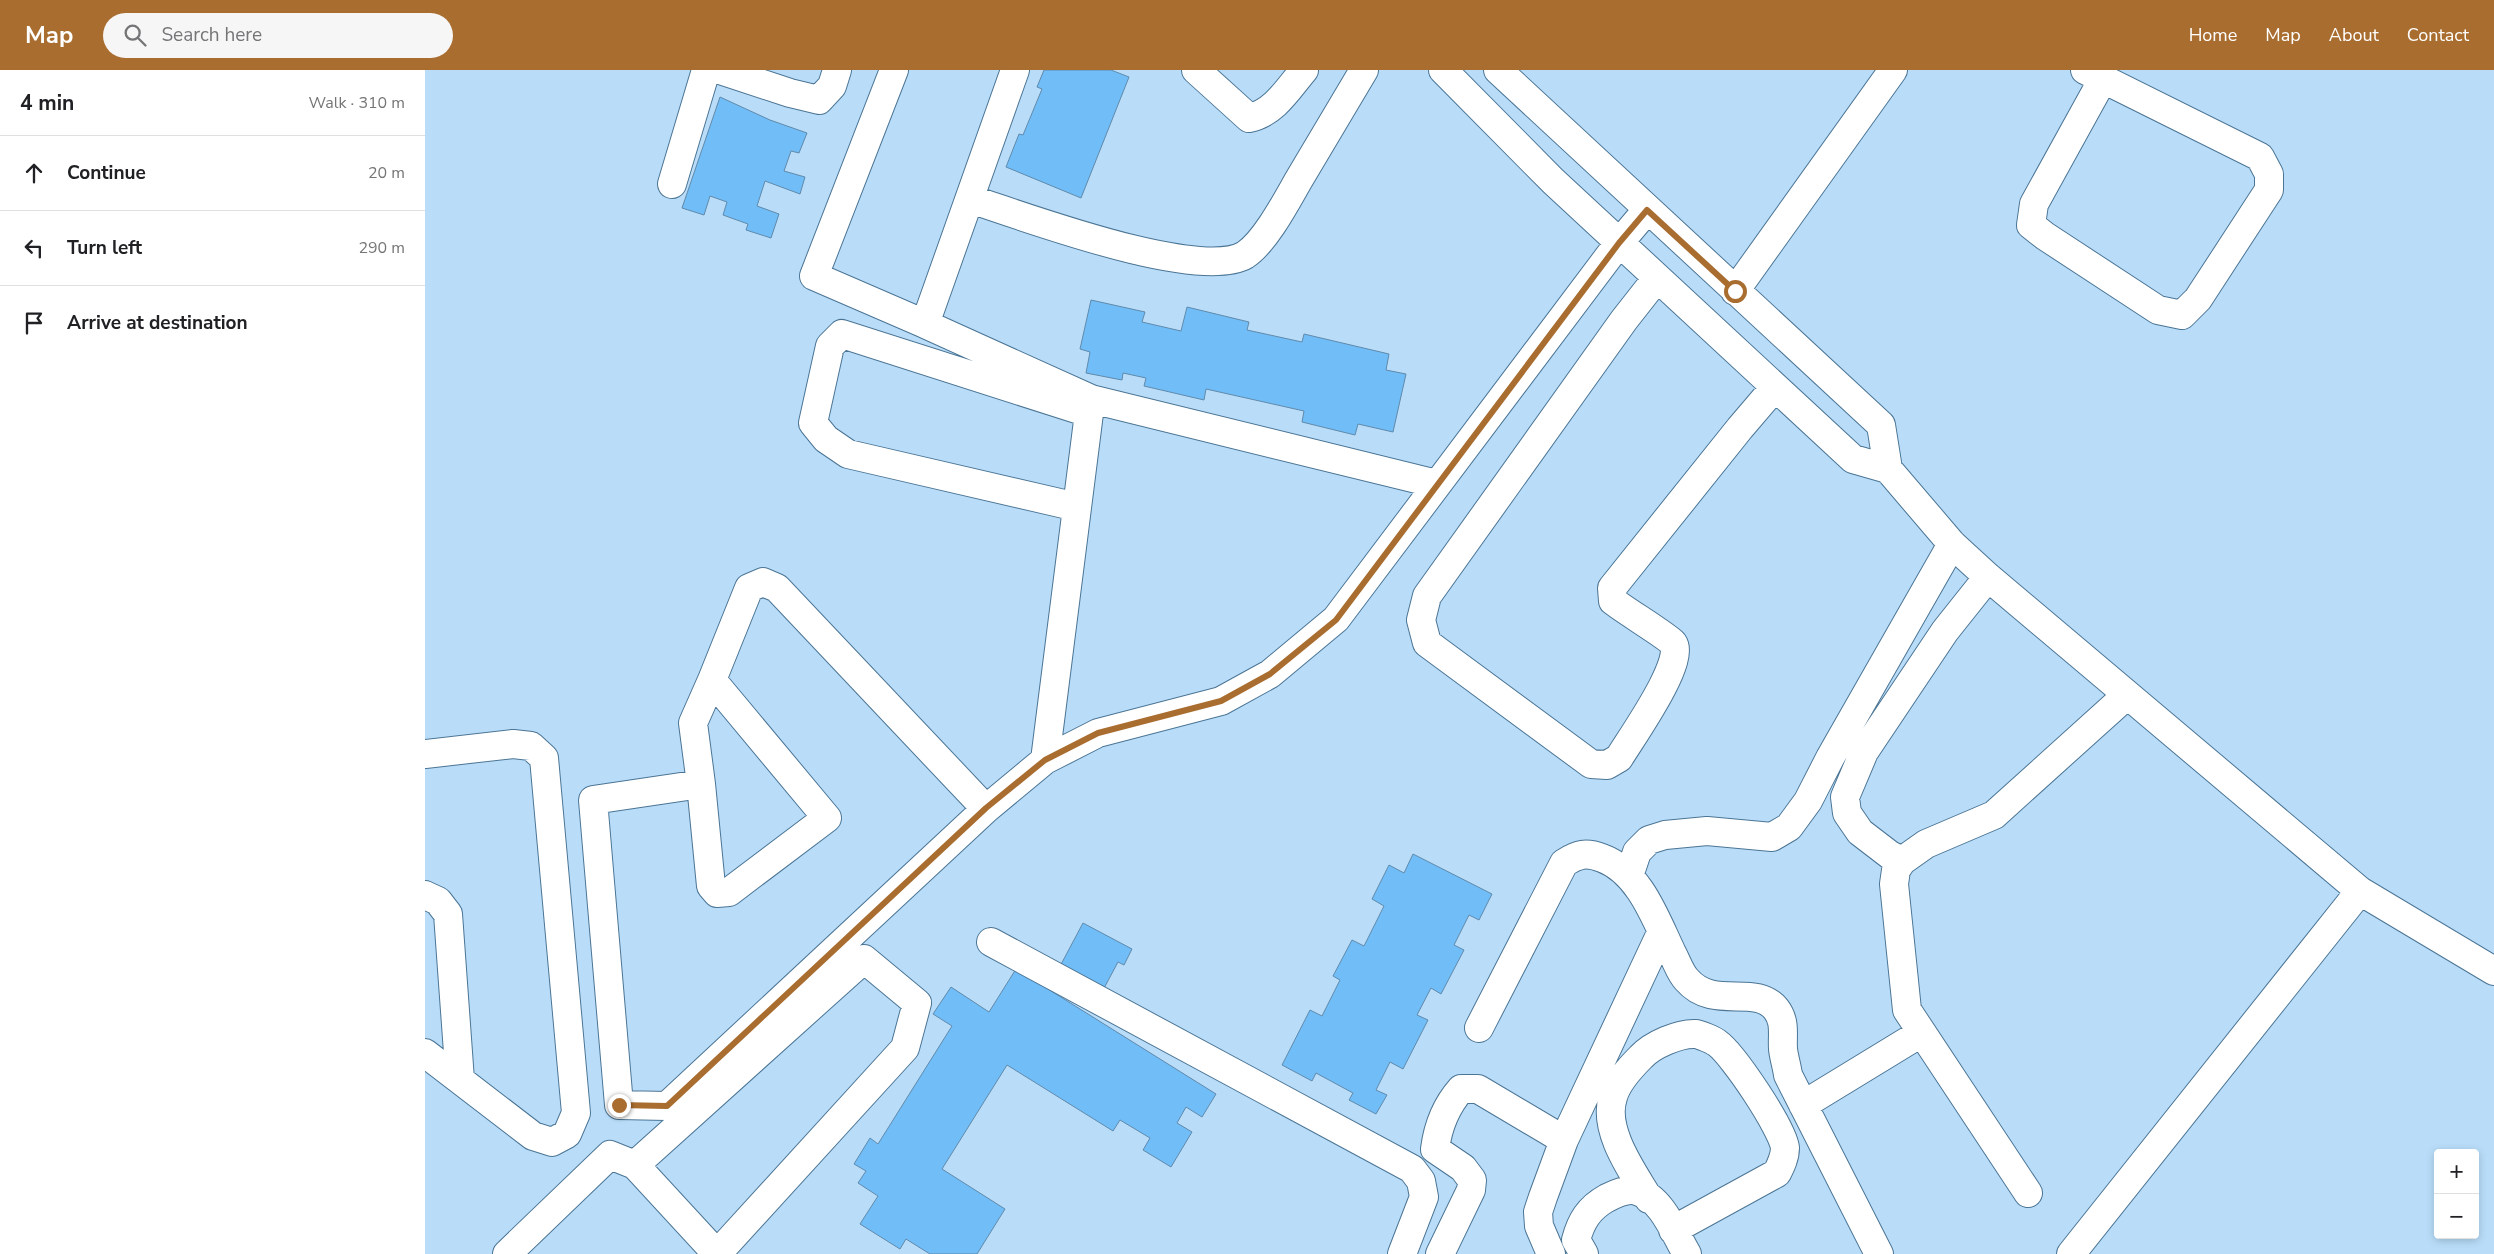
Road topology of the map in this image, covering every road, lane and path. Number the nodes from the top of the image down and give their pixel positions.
1 (706, 70) edge
2 (720, 70) edge
3 (837, 70) edge
4 (894, 70) edge
5 (1015, 70) edge
6 (1196, 70) edge
7 (1304, 70) edge
8 (1364, 70) edge
9 (1443, 70) edge
10 (1498, 70) edge
11 (1893, 70) edge
12 (2094, 74) edge
13 (672, 184) dead end
14 (969, 199) junction
15 (1647, 210) junction
16 (1619, 243) junction
17 (1657, 278) junction
18 (1735, 291) junction
19 (925, 324) junction
20 (1775, 387) junction
21 (1888, 469) junction
22 (1437, 484) junction
23 (1077, 507) junction
24 (1952, 544) junction
25 (1988, 577) junction
26 (712, 680) junction
27 (2127, 696) junction
28 (425, 754) edge
29 (1045, 760) junction
30 (701, 784) junction
31 (986, 808) junction
32 (1903, 861) junction
33 (1629, 876) junction
34 (2360, 891) junction
35 (425, 895) edge
36 (1661, 933) junction
37 (991, 942) dead end
38 (2494, 971) edge
39 (1479, 1028) dead end
40 (1921, 1033) junction
41 (425, 1053) edge
42 (460, 1080) junction
43 (1803, 1105) junction
44 (1564, 1140) junction
45 (635, 1165) junction
46 (2027, 1193) dead end
47 (1649, 1199) junction
48 (1673, 1230) junction
49 (507, 1254) edge
50 (717, 1254) edge
51 (1402, 1254) edge
52 (1440, 1254) edge
53 (1551, 1254) edge
54 (1584, 1254) edge
55 (1687, 1254) edge
56 (1879, 1254) edge
57 (2071, 1254) edge

1 - 13 street
2 - 3 street
4 - 19 street
5 - 14 street
6 - 7 street
8 - 14 street
9 - 16 street
10 - 15 street
11 - 18 street
12 - 12 street
14 - 19 street
15 - 16 street
15 - 18 street
16 - 17 street
16 - 22 street
17 - 20 street
17 - 20 street
18 - 21 street
19 - 22 street
20 - 21 street
21 - 24 street
22 - 29 street
23 - 23 street
23 - 29 street
24 - 25 street
24 - 33 street
25 - 27 street
25 - 32 street
26 - 30 street
26 - 30 street
26 - 31 street
27 - 32 street
27 - 34 street
28 - 42 street
29 - 31 street
30 - 31 street
32 - 40 street
33 - 36 street
33 - 39 street
34 - 38 street
34 - 57 street
35 - 42 street
36 - 43 street
36 - 44 street
37 - 51 street
40 - 43 street
40 - 46 street
41 - 42 street
43 - 56 street
44 - 52 street
44 - 53 street
45 - 49 street
45 - 50 street
45 - 50 street
47 - 48 street
47 - 48 street
47 - 54 street
48 - 55 street

